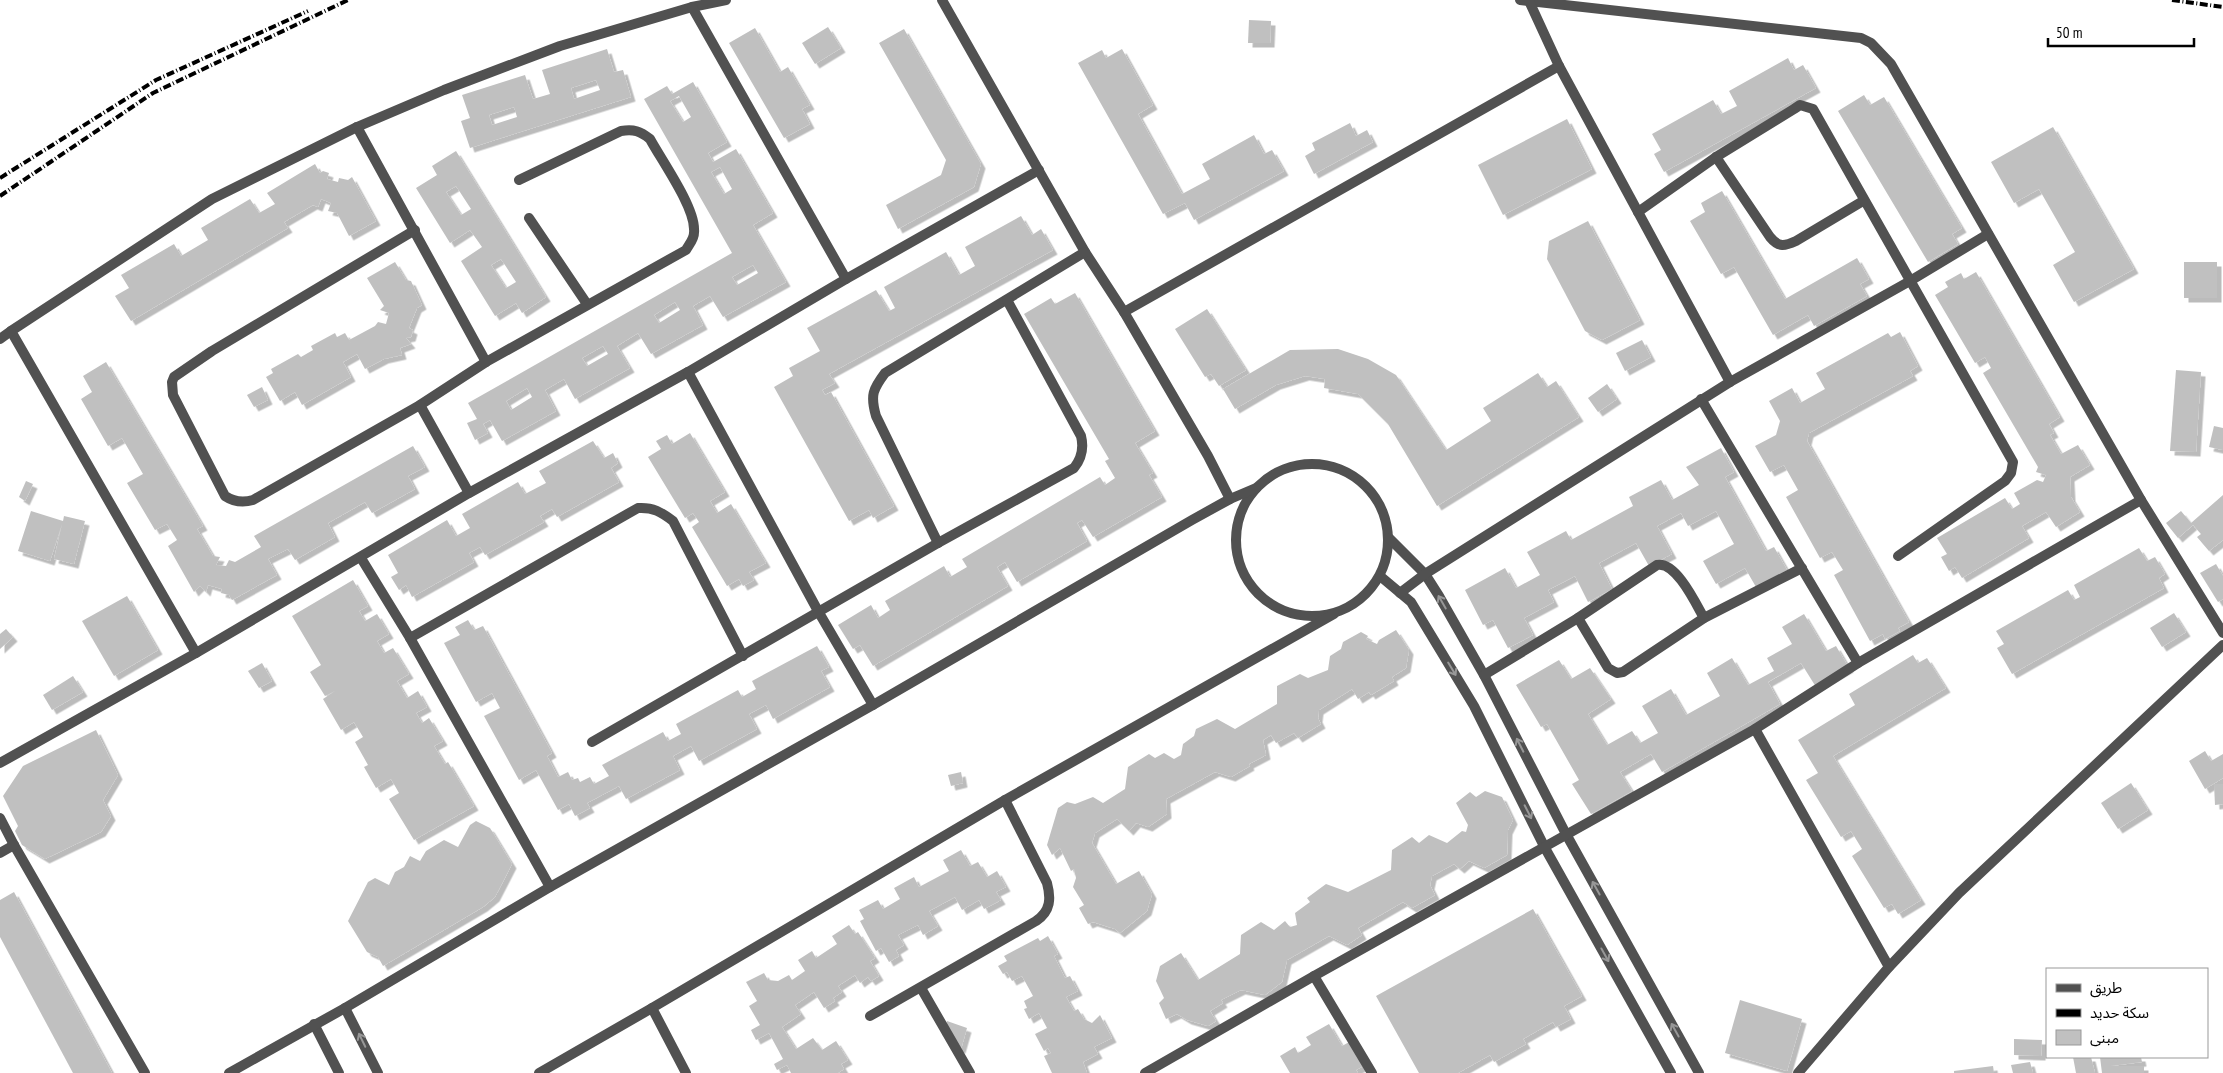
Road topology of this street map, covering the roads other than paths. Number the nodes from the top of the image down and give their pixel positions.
1 (726, 0) edge
2 (942, 0) edge
3 (1524, 1) edge
4 (692, 7) junction
5 (1559, 66) junction
6 (357, 127) junction
7 (1716, 157) junction
8 (1040, 170) junction
9 (519, 180) dead end
10 (1864, 201) junction
11 (1638, 212) junction
12 (529, 218) dead end
13 (415, 230) junction
14 (1988, 234) junction
15 (1086, 252) junction
16 (846, 278) junction
17 (1910, 281) junction
18 (1007, 300) junction
19 (587, 304) junction
20 (1124, 312) junction
21 (11, 331) junction
22 (0, 340) edge
23 (486, 362) junction
24 (688, 372) junction
25 (1730, 382) junction
26 (1701, 399) junction
27 (420, 405) junction
28 (1256, 488) junction
29 (469, 493) junction
30 (1230, 499) junction
31 (2142, 500) junction
32 (1389, 538) junction
33 (938, 543) junction
34 (1898, 556) dead end
35 (361, 558) junction
36 (1802, 568) junction
37 (1425, 574) junction
38 (1380, 576) junction
39 (1400, 593) junction
40 (818, 611) junction
41 (1334, 614) junction
42 (1578, 618) junction
43 (1704, 618) junction
44 (2223, 633) edge
45 (410, 638) junction
46 (2223, 645) edge
47 (196, 653) junction
48 (743, 656) junction
49 (1858, 663) junction
50 (1484, 675) junction
51 (873, 706) junction
52 (1754, 729) junction
53 (592, 742) dead end
54 (0, 763) edge
55 (1005, 800) junction
56 (0, 818) edge
57 (1566, 834) junction
58 (14, 845) junction
59 (1546, 848) junction
60 (0, 854) edge
61 (550, 886) junction
62 (1889, 967) junction
63 (1314, 976) junction
64 (921, 988) junction
65 (346, 1008) junction
66 (652, 1008) junction
67 (870, 1016) dead end
68 (314, 1024) junction
69 (145, 1073) edge
70 (229, 1073) edge
71 (338, 1073) edge
72 (378, 1073) edge
73 (539, 1073) edge
74 (686, 1073) edge
75 (970, 1073) edge
76 (1145, 1073) edge
77 (1372, 1073) edge
78 (1671, 1073) edge
79 (1699, 1073) edge
80 (1798, 1073) edge

1 - 4 street
2 - 8 street
3 - 5 street
3 - 14 street
4 - 6 street
4 - 16 street
5 - 11 street
5 - 20 street
6 - 13 street
6 - 21 street
7 - 10 street
7 - 10 street
7 - 11 street
8 - 15 street
8 - 16 street
9 - 19 street
10 - 17 street
11 - 25 street
12 - 19 street
13 - 23 street
13 - 27 street
14 - 17 street
14 - 31 street
15 - 18 street
15 - 20 street
16 - 24 street
17 - 25 street
17 - 34 street
18 - 33 street
18 - 33 street
19 - 23 street
20 - 30 street
21 - 22 street
21 - 47 street
23 - 27 street
24 - 29 street
24 - 40 street
25 - 26 street
26 - 36 street
26 - 37 street
27 - 29 street
28 - 30 street
28 - 32 street
28 - 41 street
29 - 35 street
30 - 51 street
31 - 44 street
31 - 49 street
32 - 37 street
32 - 38 street
33 - 40 street
35 - 45 street
35 - 47 street
36 - 43 street
36 - 49 street
37 - 39 street
50 -> 37 street
38 - 39 street
38 - 41 street
39 -> 59 street
40 - 48 street
40 - 51 street
41 - 55 street
42 - 43 street
42 - 43 street
42 - 50 street
45 - 48 street
45 - 61 street
46 - 62 street
47 - 54 street
48 - 53 street
49 - 52 street
57 -> 50 street
51 - 61 street
52 - 57 street
52 - 62 street
55 - 64 street
55 - 66 street
56 - 58 street
57 - 59 street
79 -> 57 street
58 - 60 street
58 - 69 street
59 - 63 street
59 -> 78 street
61 - 65 street
62 - 80 street
63 - 76 street
63 - 77 street
64 - 67 street
64 - 75 street
65 - 68 street
72 -> 65 street
66 - 73 street
66 - 74 street
68 - 70 street
68 - 71 street

